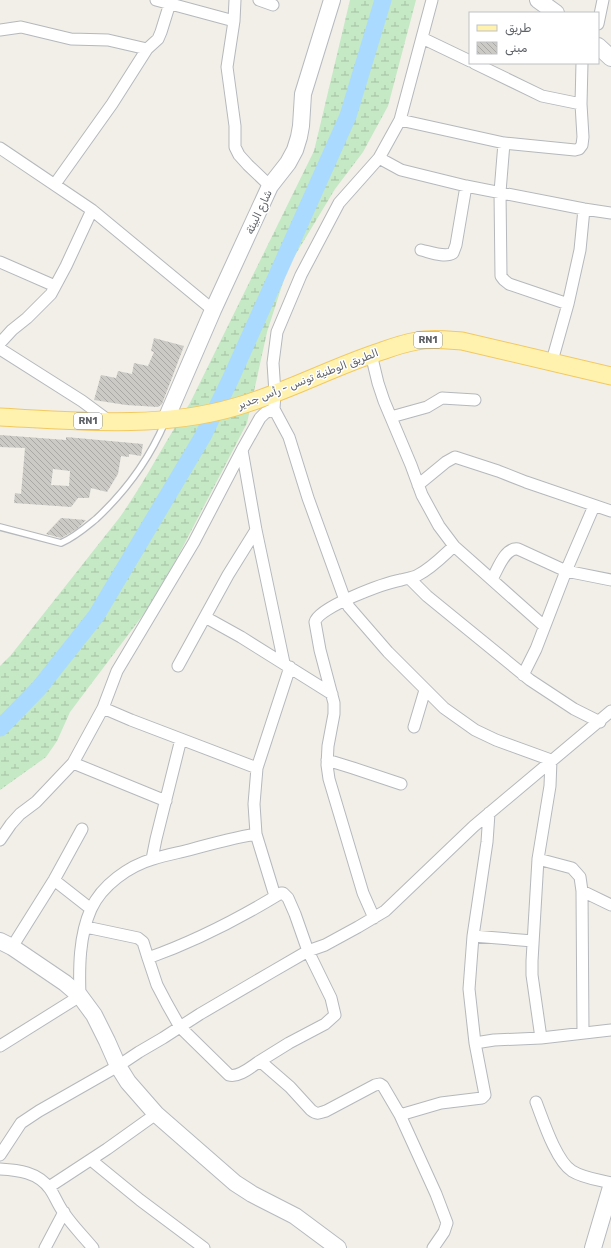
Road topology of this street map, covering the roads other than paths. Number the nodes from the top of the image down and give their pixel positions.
1 (156, 0) edge
2 (235, 0) edge
3 (260, 0) edge
4 (332, 0) edge
5 (432, 0) edge
6 (538, 0) edge
7 (602, 0) edge
8 (170, 4) junction
9 (273, 5) dead end
10 (555, 12) edge
11 (599, 18) edge
12 (234, 21) junction
13 (0, 30) edge
14 (422, 38) junction
15 (599, 47) edge
16 (147, 49) junction
17 (611, 58) edge
18 (469, 61) edge
19 (476, 64) edge
20 (582, 64) edge
21 (581, 104) junction
22 (400, 120) junction
23 (504, 143) junction
24 (0, 148) edge
25 (379, 158) junction
26 (55, 184) junction
27 (270, 186) junction
28 (466, 186) junction
29 (500, 192) junction
30 (584, 209) junction
31 (92, 210) junction
32 (611, 213) edge
33 (421, 250) dead end
34 (0, 262) edge
35 (55, 286) junction
36 (568, 304) junction
37 (213, 310) junction
38 (0, 343) edge
39 (0, 349) edge
40 (371, 354) junction
41 (552, 361) junction
42 (611, 376) edge
43 (475, 400) dead end
44 (274, 401) junction
45 (0, 417) edge
46 (391, 417) junction
47 (171, 419) junction
48 (110, 422) junction
49 (242, 450) junction
50 (418, 485) junction
51 (594, 506) junction
52 (611, 511) edge
53 (0, 527) edge
54 (256, 530) junction
55 (454, 546) junction
56 (566, 571) junction
57 (409, 578) junction
58 (492, 579) junction
59 (611, 580) edge
60 (345, 600) junction
61 (205, 617) junction
62 (544, 626) junction
63 (287, 665) junction
64 (178, 666) dead end
65 (523, 675) junction
66 (425, 690) junction
67 (332, 694) junction
68 (102, 708) junction
69 (611, 711) edge
70 (600, 722) junction
71 (414, 727) dead end
72 (181, 739) junction
73 (327, 760) junction
74 (551, 760) junction
75 (73, 763) junction
76 (257, 768) junction
77 (401, 784) dead end
78 (166, 801) junction
79 (489, 813) junction
80 (82, 830) dead end
81 (256, 834) junction
82 (0, 840) edge
83 (152, 859) junction
84 (538, 859) junction
85 (54, 880) junction
86 (582, 891) junction
87 (275, 896) junction
88 (611, 905) edge
89 (91, 908) junction
90 (374, 918) junction
91 (86, 927) junction
92 (473, 936) junction
93 (533, 941) junction
94 (6, 944) edge
95 (308, 951) junction
96 (148, 958) junction
97 (80, 996) junction
98 (180, 1027) junction
99 (611, 1030) edge
100 (583, 1033) junction
101 (541, 1038) junction
102 (475, 1043) junction
103 (0, 1046) edge
104 (260, 1061) junction
105 (118, 1066) junction
106 (536, 1102) dead end
107 (156, 1114) junction
108 (400, 1115) junction
109 (0, 1155) edge
110 (90, 1160) junction
111 (0, 1169) edge
112 (611, 1183) edge
113 (49, 1187) junction
114 (610, 1197) edge
115 (64, 1212) junction
116 (45, 1248) edge
117 (93, 1248) edge
118 (204, 1248) edge
119 (338, 1248) edge
120 (433, 1248) edge
121 (593, 1248) edge

1 - 8 street
2 - 12 street
3 - 9 street
4 - 27 street, شارع البيئة
5 - 14 street
6 - 10 street
7 - 11 street
8 - 12 street
8 - 16 street
12 - 27 street
13 - 16 street
14 - 18 street
14 - 22 street
15 - 17 street
16 - 26 street
19 - 21 street
20 - 21 street
21 - 23 street
22 - 23 street
22 - 25 street
23 - 29 street
24 - 26 street
25 - 28 street
25 - 44 street
26 - 31 street
27 - 37 street, شارع البيئة
28 - 29 street
28 - 33 street
29 - 30 street
29 - 36 street
30 - 32 street
30 - 36 street
31 - 35 street
31 - 37 street
34 - 35 street
35 - 38 street
36 - 41 street
37 - 47 street, شارع البيئة
39 - 48 street
40 - 41 main road, الطريق الوطنية تونس - رأس جدير / RN1
40 - 44 main road, الطريق الوطنية تونس - رأس جدير / RN1
40 - 46 street
41 - 42 main road, الطريق الوطنية تونس - رأس جدير / RN1
43 - 46 street
44 - 47 main road, الطريق الوطنية تونس - رأس جدير / RN1
44 - 49 street
44 - 60 street
45 - 48 main road, الطريق الوطنية تونس - رأس جدير / RN1
46 - 50 street
47 - 48 main road, الطريق الوطنية تونس - رأس جدير / RN1
47 - 53 lane
49 - 54 street
49 - 68 street
50 - 51 street
50 - 55 street
51 - 52 street
51 - 56 street
54 - 61 street
54 - 63 street
55 - 57 street
55 - 58 street
56 - 58 street
56 - 59 street
56 - 62 street
57 - 60 street
57 - 65 street
58 - 62 street
60 - 66 street
60 - 67 street
61 - 63 street
61 - 64 street
62 - 65 street
63 - 67 street
63 - 76 street
65 - 70 street
66 - 71 street
66 - 74 street
67 - 73 street
68 - 72 street
68 - 75 street
69 - 70 street
70 - 74 street
72 - 76 street
72 - 78 street
73 - 77 street
73 - 90 street
74 - 79 street
74 - 84 street
75 - 78 street
75 - 82 street
76 - 81 street
78 - 83 street
79 - 90 street
79 - 92 street
80 - 85 street
81 - 83 street
81 - 87 street
83 - 89 street
84 - 86 street
84 - 93 street
85 - 89 street
85 - 94 street
86 - 88 street
86 - 100 street
87 - 95 street
87 - 96 street
89 - 91 street
90 - 95 street
91 - 96 street
91 - 97 street
92 - 93 street
92 - 102 street
93 - 101 street
94 - 97 street
95 - 98 street
95 - 104 street
96 - 98 street
97 - 103 street
97 - 105 street
98 - 104 street
98 - 105 street
99 - 100 street
100 - 101 street
101 - 102 street
102 - 108 street
104 - 108 street
105 - 107 street
105 - 109 street
106 - 112 street
107 - 110 street
107 - 119 street
108 - 120 street
110 - 113 street
110 - 118 street
111 - 113 street
113 - 115 street
114 - 121 street
115 - 116 street
115 - 117 street

